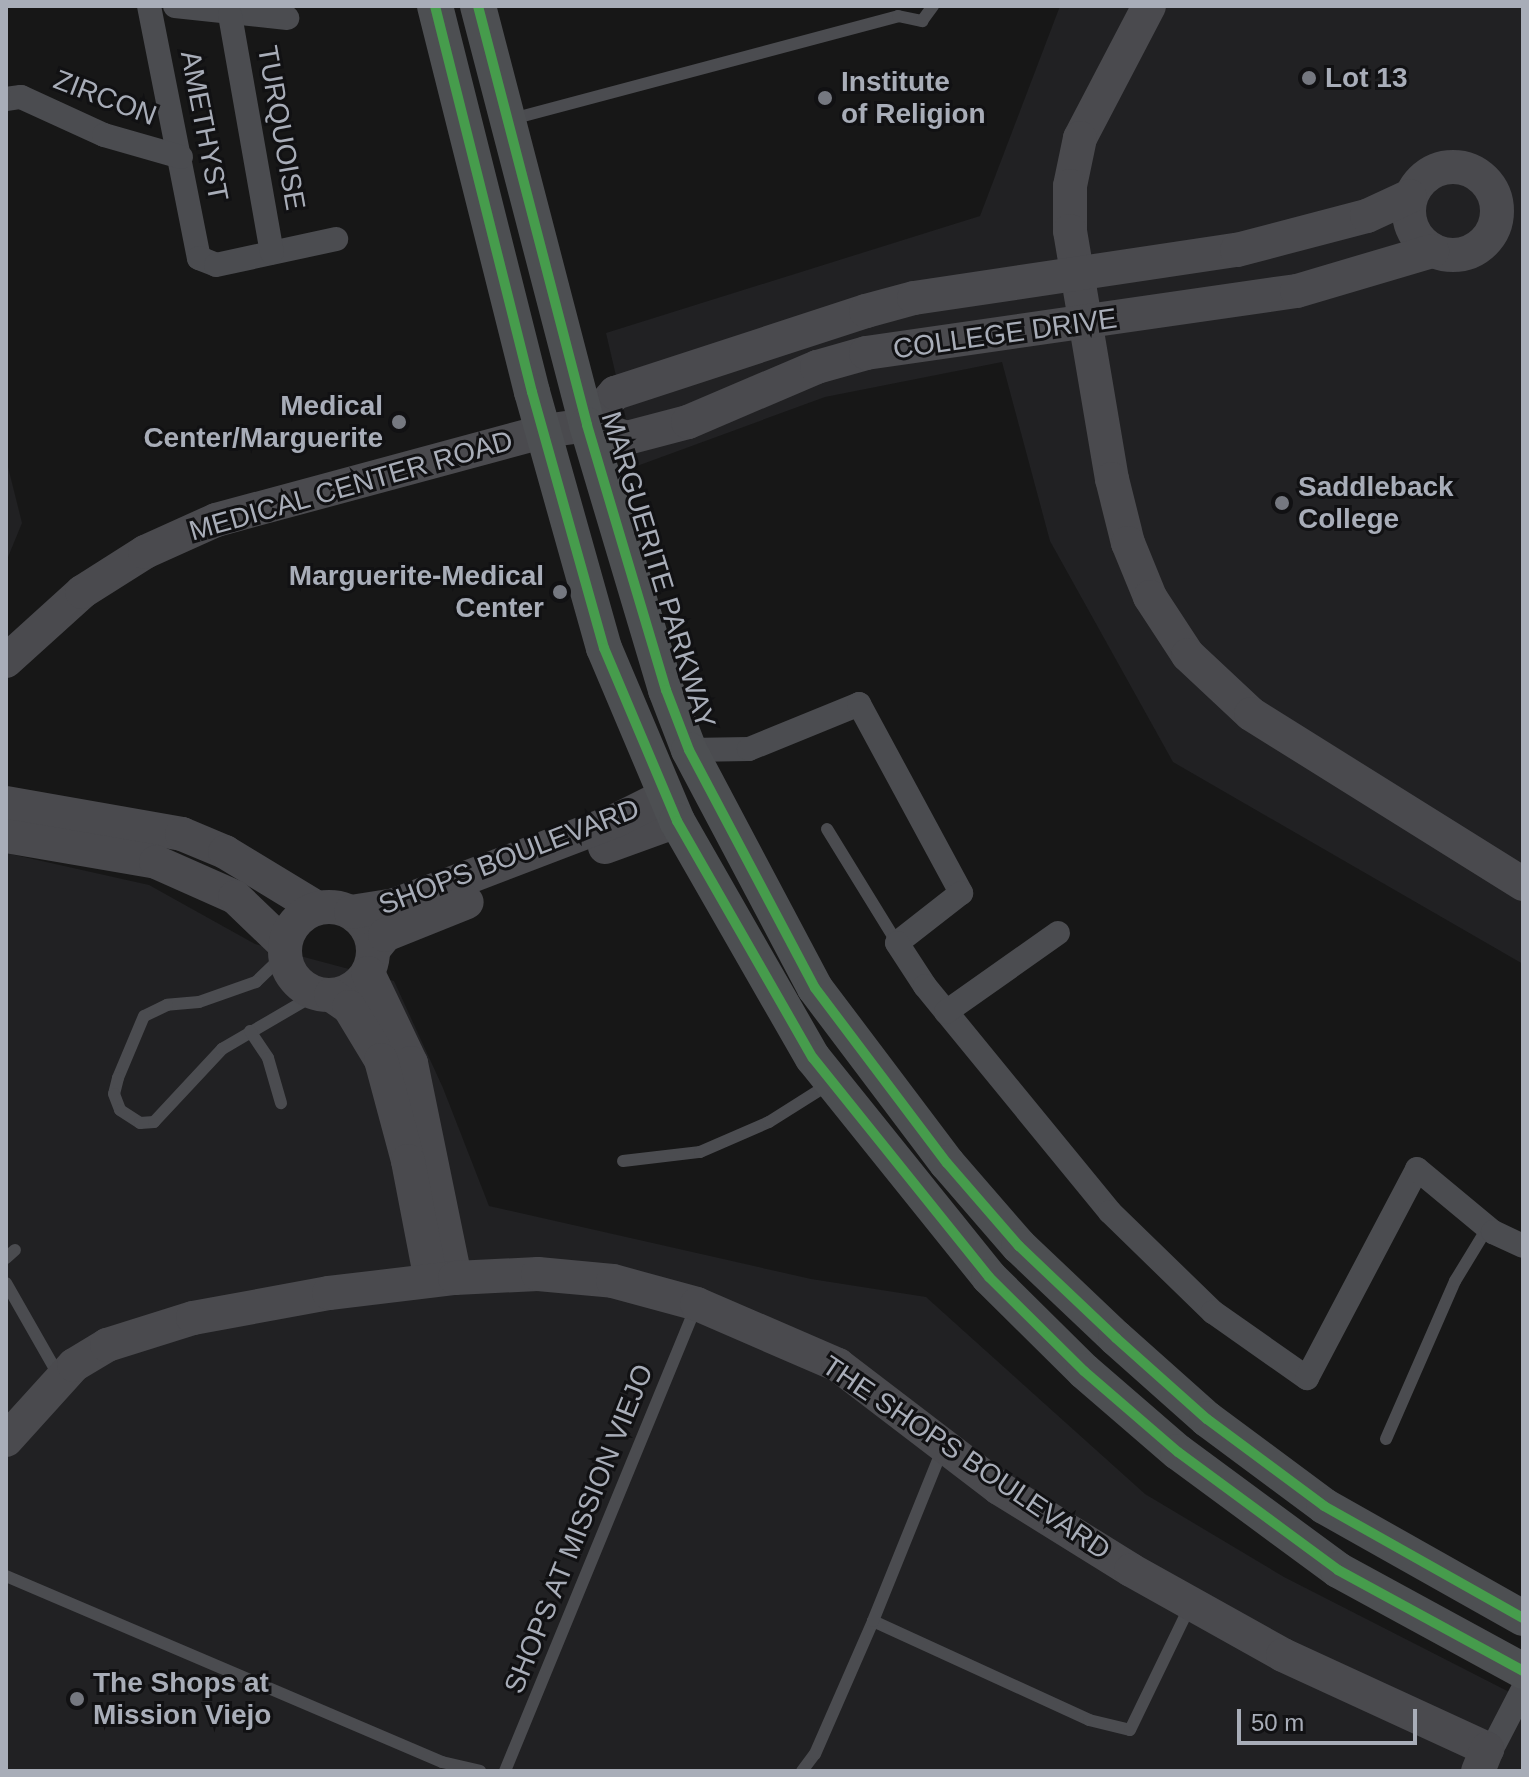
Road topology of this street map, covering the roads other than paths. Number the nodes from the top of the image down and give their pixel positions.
1 (149, 6) edge
2 (175, 6) edge
3 (435, 6) edge
4 (478, 6) edge
5 (933, 6) edge
6 (1149, 6) edge
7 (230, 15) junction
8 (287, 18) dead end
9 (6, 99) edge
10 (509, 120) junction
11 (181, 157) junction
12 (1410, 196) junction
13 (336, 239) dead end
14 (1432, 251) junction
15 (272, 252) junction
16 (1079, 275) junction
17 (1088, 322) junction
18 (587, 425) junction
19 (545, 431) junction
20 (6, 661) edge
21 (689, 750) junction
22 (6, 803) edge
23 (671, 808) junction
24 (827, 829) dead end
25 (6, 836) edge
26 (1523, 884) edge
27 (317, 908) junction
28 (351, 912) junction
29 (1058, 933) dead end
30 (897, 943) junction
31 (285, 950) junction
32 (370, 961) junction
33 (815, 988) junction
34 (324, 994) junction
35 (946, 1012) junction
36 (250, 1031) junction
37 (832, 1083) junction
38 (281, 1103) dead end
39 (623, 1161) dead end
40 (1488, 1227) junction
41 (1523, 1246) edge
42 (443, 1279) junction
43 (6, 1283) edge
44 (697, 1304) junction
45 (59, 1376) junction
46 (1386, 1439) dead end
47 (6, 1440) edge
48 (944, 1445) junction
49 (6, 1576) edge
50 (1191, 1603) junction
51 (1523, 1618) edge
52 (873, 1621) junction
53 (1523, 1671) edge
54 (1523, 1689) edge
55 (1486, 1762) edge
56 (480, 1771) edge
57 (505, 1771) edge
58 (802, 1771) edge

1 - 11 street, AMETHYST
2 - 7 street
3 - 19 main road
4 - 10 main road, MARGUERITE PARKWAY
5 - 10 lane
6 - 16 street
7 - 8 street
7 - 15 street, TURQUOISE
9 - 11 street, ZIRCON
10 - 18 main road, MARGUERITE PARKWAY
11 - 15 street, AMETHYST
12 - 14 street
12 - 14 street, COLLEGE DRIVE
12 - 16 street, COLLEGE DRIVE
13 - 15 street
14 - 17 street, COLLEGE DRIVE
16 - 17 street
16 - 18 street, COLLEGE DRIVE
17 - 18 street, COLLEGE DRIVE
17 - 26 street
18 - 19 street, COLLEGE DRIVE
18 - 21 main road, MARGUERITE PARKWAY
19 - 20 street, MEDICAL CENTER ROAD
19 - 23 main road
21 - 30 street
21 - 33 main road, MARGUERITE PARKWAY
22 - 27 street, SHOPS BOULEVARD
23 - 28 street, SHOPS BOULEVARD
23 - 32 street, SHOPS BOULEVARD
23 - 33 main road
23 - 37 main road
24 - 30 lane
25 - 31 street
27 - 28 street, SHOPS BOULEVARD
27 - 31 street
28 - 32 street, SHOPS BOULEVARD
29 - 35 street
30 - 35 street
31 - 34 street
31 - 36 lane
32 - 34 street, SHOPS BOULEVARD
32 - 42 street, SHOPS BOULEVARD
33 - 51 main road, MARGUERITE PARKWAY
34 - 36 lane
34 - 42 street
35 - 40 street
36 - 38 lane
37 - 39 lane
37 - 53 main road
40 - 41 street
40 - 46 lane
42 - 44 street, THE SHOPS BOULEVARD
42 - 45 street, THE SHOPS BOULEVARD
43 - 45 lane
44 - 48 street, THE SHOPS BOULEVARD
44 - 57 lane, SHOPS AT MISSION VIEJO
45 - 47 street, THE SHOPS BOULEVARD
48 - 50 street, THE SHOPS BOULEVARD
48 - 52 lane
49 - 56 lane
50 - 52 lane
50 - 55 street, THE SHOPS BOULEVARD
52 - 58 lane
54 - 55 street

